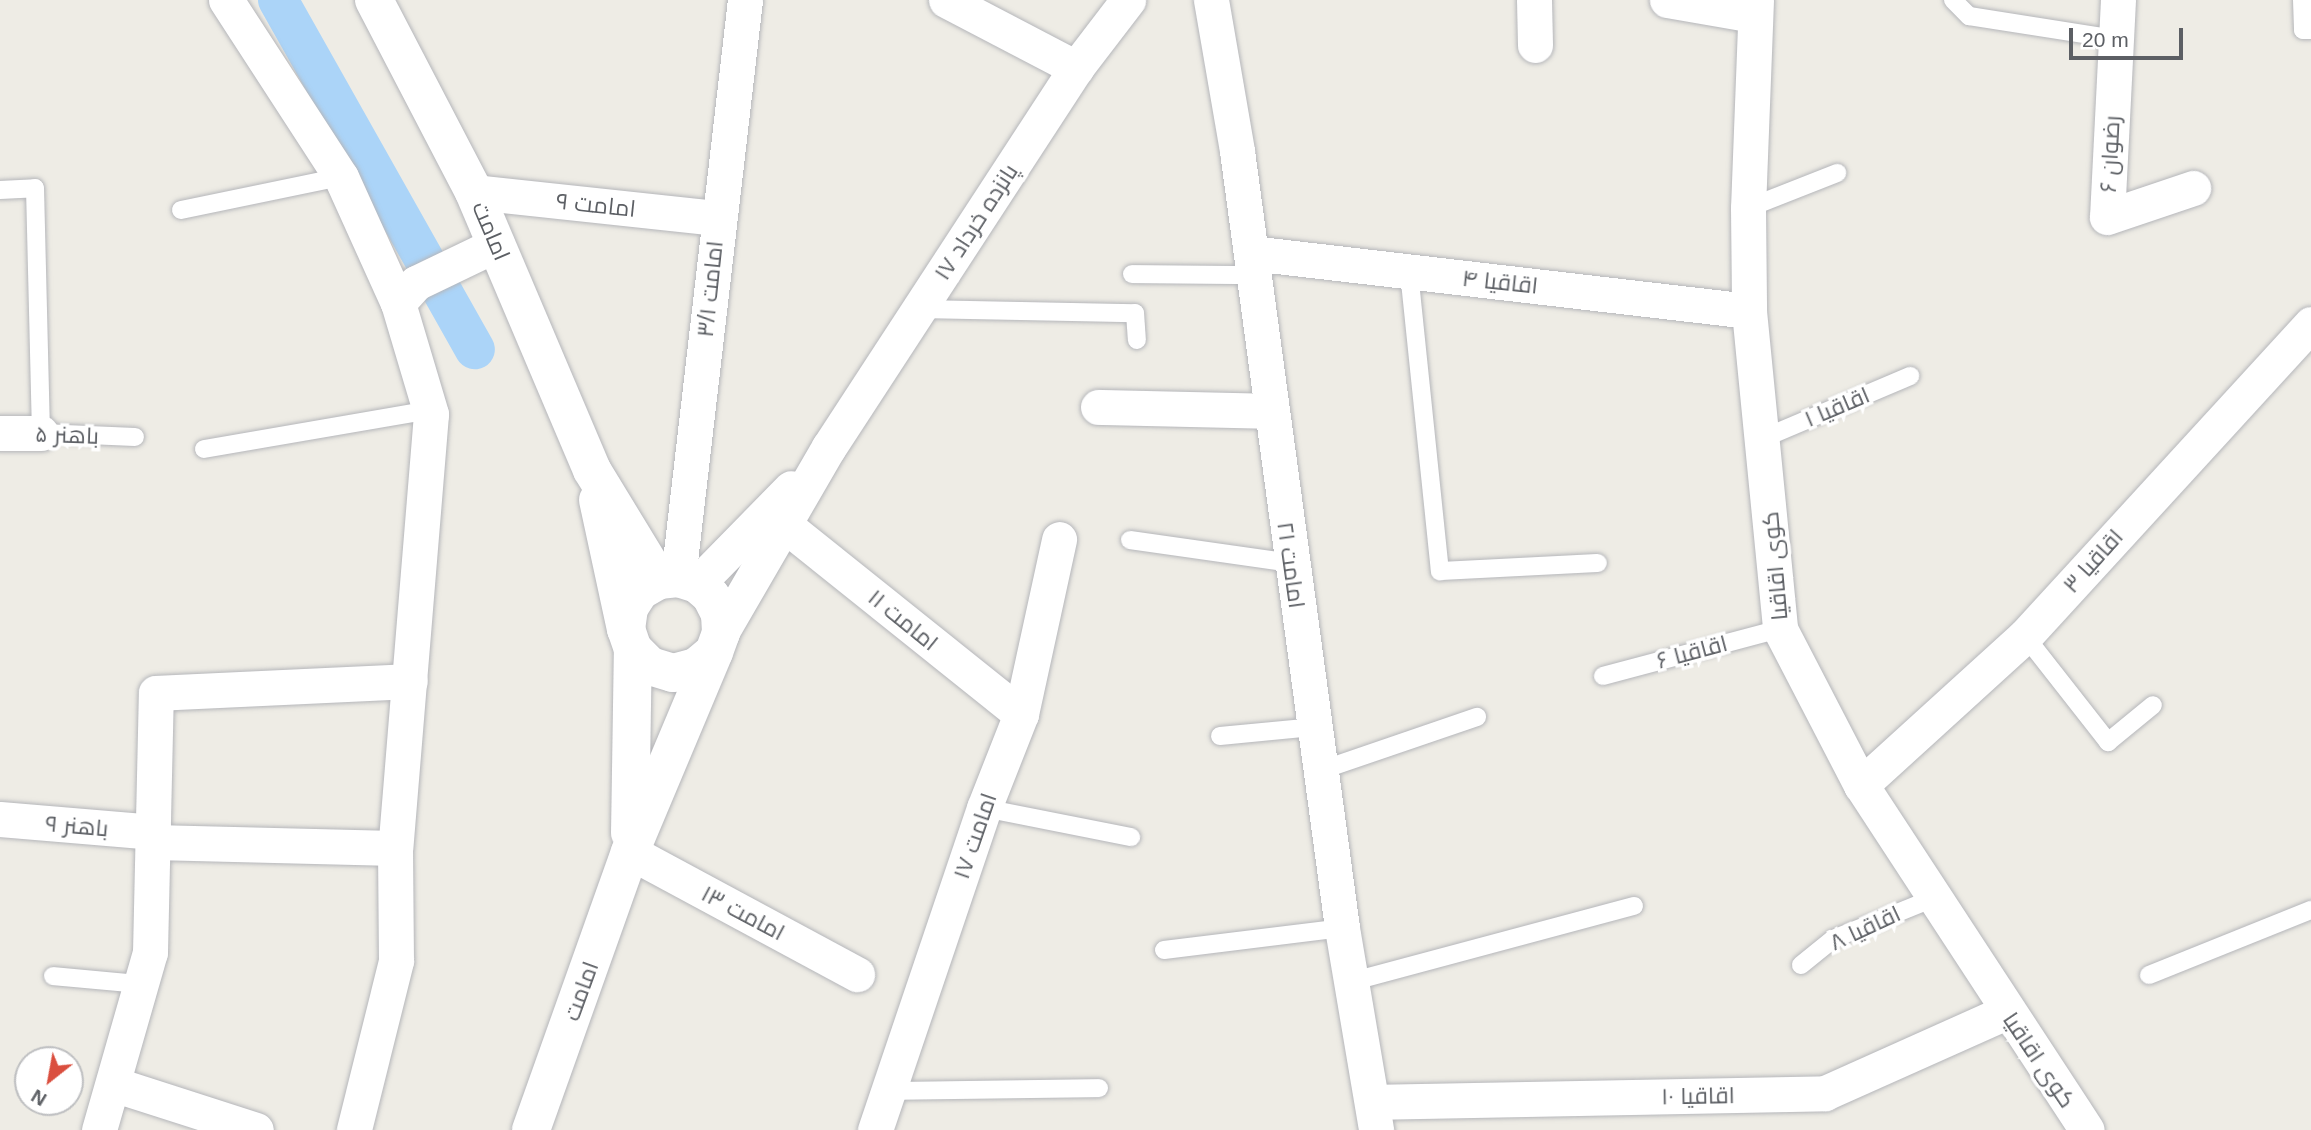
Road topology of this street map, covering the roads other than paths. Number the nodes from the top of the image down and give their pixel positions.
1 (226, 0) edge
2 (374, 0) edge
3 (745, 0) edge
4 (946, 0) edge
5 (1128, 0) edge
6 (1211, 0) edge
7 (1534, 0) edge
8 (1667, 0) edge
9 (1953, 0) edge
10 (2118, 0) edge
11 (2302, 0) edge
12 (1755, 7) edge
13 (2311, 30) edge
14 (2116, 39) junction
15 (1535, 45) dead end
16 (1076, 68) junction
17 (1838, 173) dead end
18 (341, 177) junction
19 (2193, 188) dead end
20 (0, 190) edge
21 (474, 192) junction
22 (1748, 208) junction
23 (181, 210) dead end
24 (717, 218) junction
25 (496, 244) junction
26 (1252, 264) junction
27 (1409, 272) junction
28 (1132, 274) dead end
29 (407, 293) junction
30 (919, 309) junction
31 (1749, 311) junction
32 (2311, 324) edge
33 (1137, 340) dead end
34 (1910, 376) dead end
35 (1098, 407) dead end
36 (430, 410) junction
37 (1270, 411) junction
38 (0, 433) edge
39 (41, 433) junction
40 (135, 437) dead end
41 (1764, 438) junction
42 (829, 447) junction
43 (204, 449) dead end
44 (592, 470) junction
45 (786, 526) junction
46 (1059, 538) dead end
47 (1130, 540) dead end
48 (1291, 563) junction
49 (1598, 563) dead end
50 (678, 580) junction
51 (1780, 629) junction
52 (2025, 636) junction
53 (629, 639) junction
54 (717, 642) junction
55 (1603, 676) dead end
56 (410, 681) junction
57 (2152, 705) dead end
58 (1021, 714) junction
59 (1477, 717) dead end
60 (1313, 727) junction
61 (1220, 736) dead end
62 (1322, 770) junction
63 (1861, 785) junction
64 (984, 808) junction
65 (0, 819) edge
66 (154, 837) junction
67 (1131, 837) dead end
68 (395, 848) junction
69 (630, 852) junction
70 (1934, 898) junction
71 (1634, 906) dead end
72 (2311, 910) edge
73 (1342, 928) junction
74 (1164, 950) dead end
75 (1801, 965) dead end
76 (857, 974) dead end
77 (2149, 975) dead end
78 (53, 976) dead end
79 (1350, 982) junction
80 (140, 984) junction
81 (2006, 1012) junction
82 (113, 1084) junction
83 (1099, 1088) dead end
84 (888, 1091) junction
85 (1374, 1116) edge
86 (99, 1130) edge
87 (256, 1130) edge
88 (354, 1130) edge
89 (531, 1130) edge
90 (875, 1130) edge
91 (2087, 1130) edge

1 - 18 street
2 - 21 street, امامت
3 - 24 street, امامت ۳/۱
4 - 16 street
5 - 16 street, پانزده خرداد ۱۷
6 - 26 street, امامت ۲۱
7 - 15 street
8 - 12 street
9 - 14 lane
10 - 14 street, رضوان ۶
11 - 13 lane
12 - 22 street, کوی اقاقیا
14 - 19 street, رضوان ۶
16 - 30 street, پانزده خرداد ۱۷
17 - 22 lane
18 - 23 lane
18 - 29 street
20 - 39 lane
21 - 24 street, امامت ۹
21 - 25 street, امامت
22 - 31 street, کوی اقاقیا
24 - 50 street, امامت ۳/۱
25 - 29 street
25 - 44 street, امامت
26 - 27 street, اقاقیا ۴
26 - 28 lane
26 - 37 street, امامت ۲۱
27 - 31 street, اقاقیا ۴
27 - 49 lane
29 - 36 street
30 - 33 lane
30 - 42 street, پانزده خرداد ۱۷
31 - 41 street, کوی اقاقیا
32 - 52 street, اقاقیا ۳
34 - 41 lane, اقاقیا ۱
35 - 37 street
36 - 43 lane
36 - 56 street
37 - 48 street, امامت ۲۱
38 - 39 street, باهنر ۵
39 - 40 lane, باهنر ۵
41 - 51 street, کوی اقاقیا
42 - 45 street, پانزده خرداد ۱۷
42 - 50 street, پانزده خرداد ۱۷
44 - 50 street, امامت
44 - 53 street, امامت
45 - 54 street, پانزده خرداد ۱۷
45 - 58 street, امامت ۱۱
46 - 58 street, امامت ۱۷
47 - 48 lane
48 - 60 street, امامت ۲۱
50 - 53 street
50 - 54 street
51 - 55 lane, اقاقیا ۶
51 - 63 street, کوی اقاقیا
52 - 57 lane
52 - 63 street, اقاقیا ۳
53 - 54 street
53 - 69 street, امامت
54 - 69 street, امامت
56 - 66 street
56 - 68 street
58 - 64 street, امامت ۱۷
59 - 62 lane
60 - 61 lane
60 - 62 street, امامت ۲۱
62 - 73 street, امامت ۲۱
63 - 70 street, کوی اقاقیا
64 - 67 lane
64 - 84 street, امامت ۱۷
65 - 66 street, باهنر ۹
66 - 68 street, باهنر ۹
66 - 80 street
68 - 88 street
69 - 76 street, امامت ۱۳
69 - 89 street, امامت
70 - 75 lane, اقاقیا ۸
70 - 81 street, کوی اقاقیا
71 - 79 lane
72 - 77 lane
73 - 74 lane
73 - 79 street, امامت ۲۱
78 - 80 lane
79 - 85 street, امامت ۲۱
80 - 82 street
81 - 85 street, اقاقیا ۱۰
81 - 91 street, کوی اقاقیا
82 - 86 street
82 - 87 street
83 - 84 lane
84 - 90 street, امامت ۱۷

